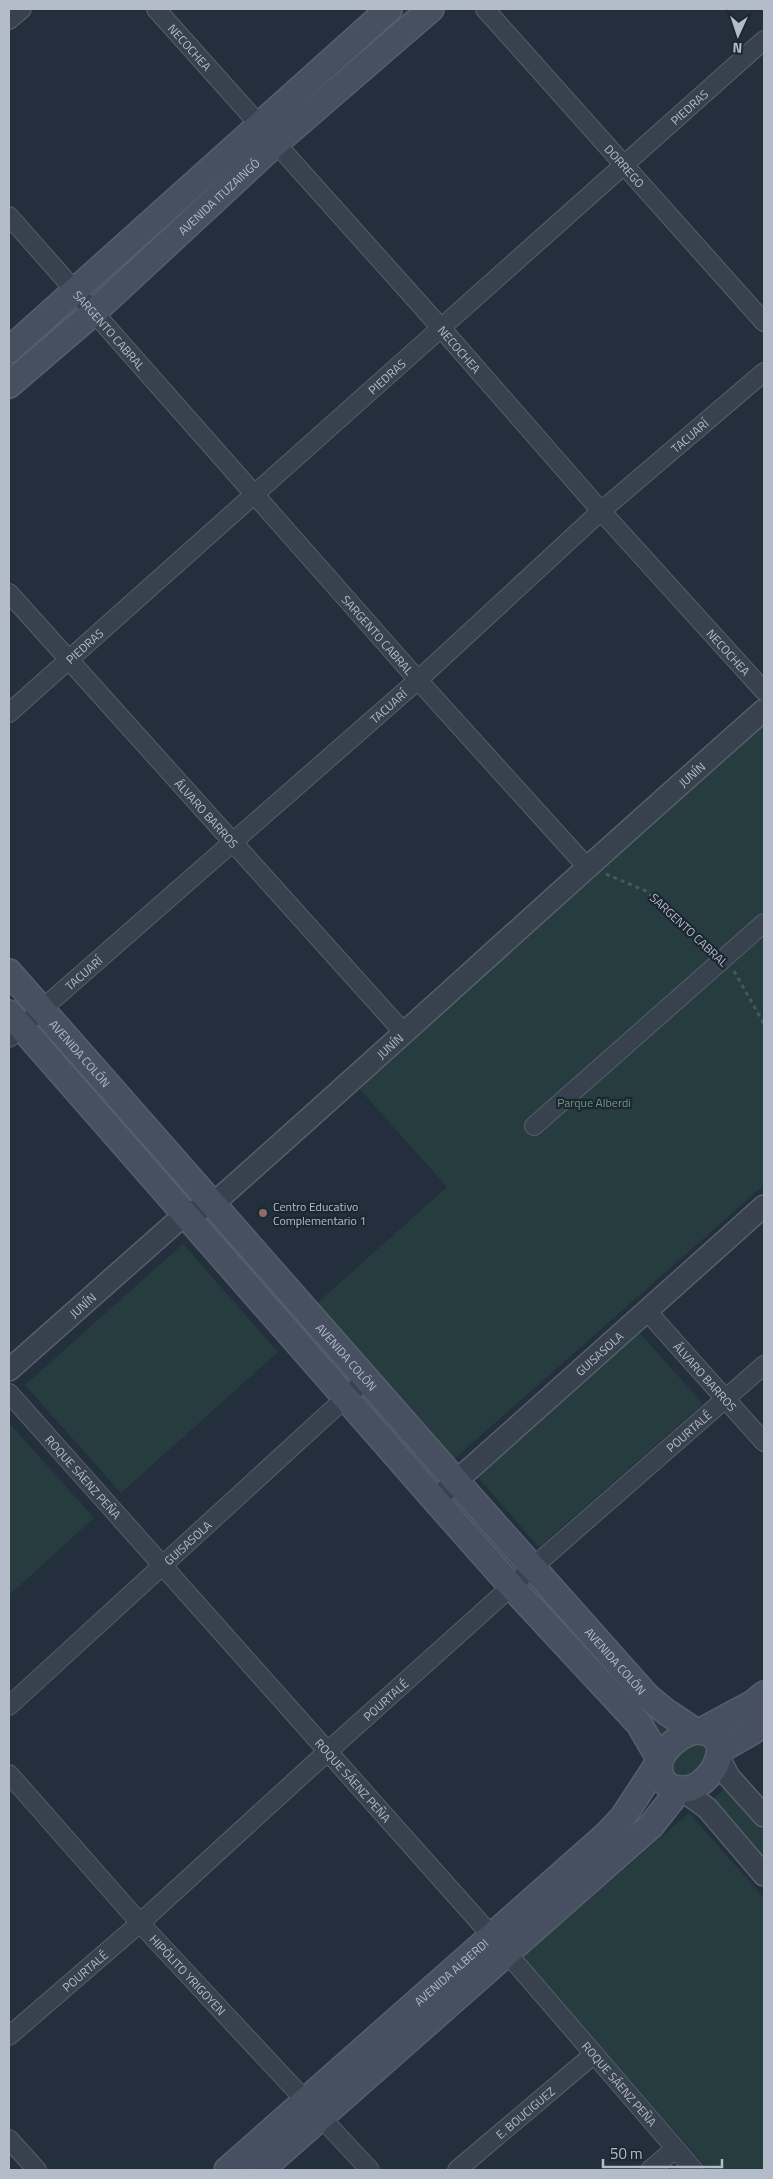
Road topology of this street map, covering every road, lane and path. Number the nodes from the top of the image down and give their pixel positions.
1 (22, 9) edge
2 (156, 9) edge
3 (389, 9) edge
4 (432, 9) edge
5 (485, 9) edge
6 (9, 20) edge
7 (764, 40) edge
8 (258, 125) junction
9 (276, 143) junction
10 (624, 165) junction
11 (9, 216) edge
12 (75, 292) junction
13 (93, 313) junction
14 (764, 322) edge
15 (442, 329) junction
16 (9, 350) edge
17 (764, 372) edge
18 (9, 385) edge
19 (255, 494) junction
20 (601, 511) junction
21 (9, 593) edge
22 (67, 660) junction
23 (418, 680) junction
24 (764, 691) edge
25 (764, 710) edge
26 (9, 713) edge
27 (233, 841) junction
28 (587, 867) junction
29 (764, 922) edge
30 (722, 960) junction
31 (9, 972) edge
32 (42, 1009) junction
33 (764, 1024) edge
34 (13, 1026) edge
35 (405, 1034) junction
36 (534, 1126) dead end
37 (212, 1204) junction
38 (764, 1206) edge
39 (184, 1215) junction
40 (646, 1310) junction
41 (764, 1365) edge
42 (9, 1370) edge
43 (366, 1379) junction
44 (9, 1393) edge
45 (346, 1398) junction
46 (726, 1399) junction
47 (764, 1442) edge
48 (456, 1481) junction
49 (435, 1500) junction
50 (163, 1565) junction
51 (533, 1567) junction
52 (512, 1587) junction
53 (764, 1694) edge
54 (9, 1706) edge
55 (764, 1722) edge
56 (698, 1731) junction
57 (327, 1752) junction
58 (720, 1754) junction
59 (659, 1761) junction
60 (9, 1774) edge
61 (681, 1789) junction
62 (764, 1816) edge
63 (764, 1875) edge
64 (140, 1923) junction
65 (499, 1944) junction
66 (9, 2036) edge
67 (593, 2054) junction
68 (313, 2109) junction
69 (9, 2140) edge
70 (675, 2149) junction
71 (37, 2170) edge
72 (228, 2170) edge
73 (261, 2170) edge
74 (370, 2170) edge
75 (457, 2170) edge
76 (650, 2170) edge
77 (694, 2170) edge

1 - 6 street
2 - 8 street, NECOCHEA
3 - 8 main road, AVENIDA ITUZAINGÓ
4 - 9 main road, AVENIDA ITUZAINGÓ
5 - 10 street, DORREGO
7 - 10 street, PIEDRAS
8 - 9 street, NECOCHEA
8 - 12 main road, AVENIDA ITUZAINGÓ
9 - 13 main road, AVENIDA ITUZAINGÓ
9 - 15 street, NECOCHEA
10 - 14 street, DORREGO
10 - 15 street, PIEDRAS
11 - 12 street, SARGENTO CABRAL
12 - 13 street, SARGENTO CABRAL
12 - 16 main road, AVENIDA ITUZAINGÓ
13 - 18 main road, AVENIDA ITUZAINGÓ
13 - 19 street, SARGENTO CABRAL
15 - 19 street, PIEDRAS
15 - 20 street, NECOCHEA
17 - 20 street, TACUARÍ
19 - 22 street, PIEDRAS
19 - 23 street, SARGENTO CABRAL
20 - 23 street, TACUARÍ
20 - 24 street, NECOCHEA
21 - 22 street, ÁLVARO BARROS
22 - 26 street, PIEDRAS
22 - 27 street, ÁLVARO BARROS
23 - 27 street, TACUARÍ
23 - 28 street, SARGENTO CABRAL
25 - 28 street, JUNÍN
27 - 32 street, TACUARÍ
27 - 35 street, ÁLVARO BARROS
28 - 30 path, SARGENTO CABRAL
28 - 35 street, JUNÍN
29 - 30 street
30 - 33 path, SARGENTO CABRAL
30 - 36 street
31 - 32 main road, AVENIDA COLÓN
32 - 34 street, TACUARÍ
32 - 37 main road, AVENIDA COLÓN
34 - 39 main road, AVENIDA COLÓN
35 - 37 street, JUNÍN
37 - 39 street, JUNÍN
37 - 43 main road, AVENIDA COLÓN
38 - 40 street, GUISASOLA
39 - 42 street, JUNÍN
39 - 45 main road, AVENIDA COLÓN
40 - 46 street, ÁLVARO BARROS
40 - 48 street, GUISASOLA
41 - 46 street, POURTALÉ
43 - 45 street, GUISASOLA
43 - 48 main road, AVENIDA COLÓN
44 - 50 street, ROQUE SÁENZ PEÑA
45 - 49 main road, AVENIDA COLÓN
45 - 50 street, GUISASOLA
46 - 47 street, ÁLVARO BARROS
46 - 51 street, POURTALÉ
48 - 49 street, GUISASOLA
48 - 51 main road, AVENIDA COLÓN
49 - 52 main road, AVENIDA COLÓN
50 - 54 street, GUISASOLA
50 - 57 street, ROQUE SÁENZ PEÑA
51 - 52 street, POURTALÉ
51 - 56 main road, AVENIDA COLÓN
52 - 57 street, POURTALÉ
52 - 59 main road, AVENIDA COLÓN
53 - 56 main road
55 - 58 main road
56 - 58 main road
56 - 59 main road
57 - 64 street, POURTALÉ
57 - 65 street, ROQUE SÁENZ PEÑA
58 - 61 main road
58 - 62 street
59 - 61 main road
59 - 65 main road, AVENIDA ALBERDI
60 - 64 street, HIPÓLITO YRIGOYEN
61 - 63 street
61 - 65 main road, AVENIDA ALBERDI
64 - 66 street, POURTALÉ
64 - 68 street, HIPÓLITO YRIGOYEN
65 - 67 street, ROQUE SÁENZ PEÑA
65 - 68 main road, AVENIDA ALBERDI
67 - 70 street, ROQUE SÁENZ PEÑA
67 - 75 street, E. BOUCIGUEZ
68 - 72 main road, AVENIDA ALBERDI
68 - 73 main road, AVENIDA ALBERDI
68 - 74 street, HIPÓLITO YRIGOYEN
69 - 71 street
70 - 76 street
70 - 77 street, ROQUE SÁENZ PEÑA

